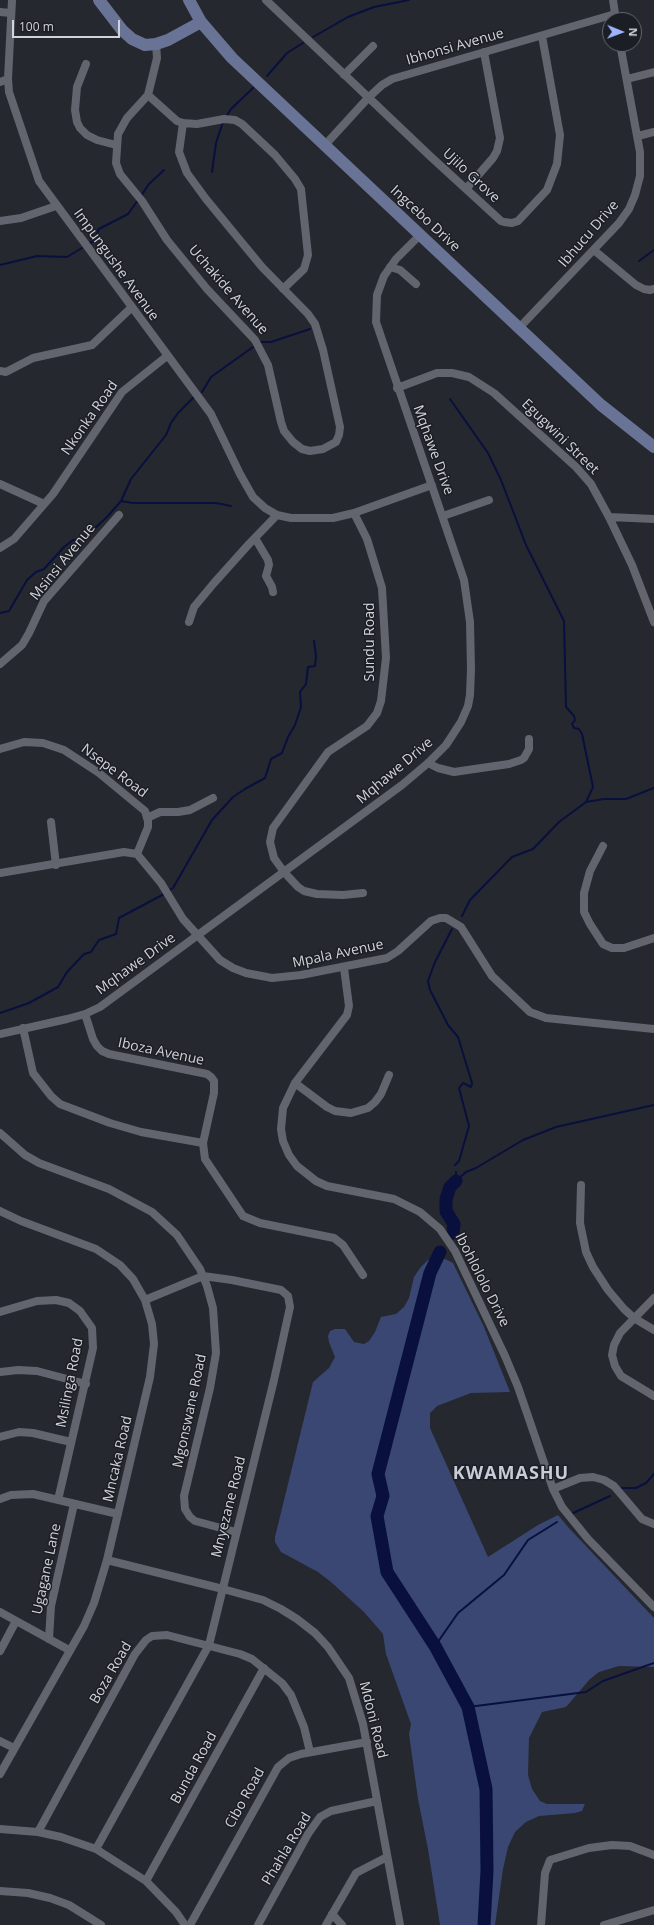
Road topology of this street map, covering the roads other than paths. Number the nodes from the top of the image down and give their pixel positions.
1 (12, 0) edge
2 (99, 0) edge
3 (189, 0) edge
4 (613, 0) edge
5 (270, 1) edge
6 (0, 12) edge
7 (615, 12) edge
8 (11, 13) junction
9 (602, 21) edge
10 (201, 22) junction
11 (542, 36) junction
12 (156, 44) junction
13 (373, 46) dead end
14 (484, 52) junction
15 (622, 52) edge
16 (86, 64) dead end
17 (654, 72) edge
18 (344, 75) junction
19 (627, 79) junction
20 (4, 81) edge
21 (148, 95) junction
22 (368, 98) junction
23 (183, 123) junction
24 (654, 132) edge
25 (638, 136) junction
26 (116, 145) junction
27 (325, 145) junction
28 (466, 189) junction
29 (56, 206) junction
30 (0, 221) edge
31 (420, 235) junction
32 (595, 250) junction
33 (390, 267) junction
34 (416, 284) dead end
35 (283, 289) junction
36 (654, 289) edge
37 (132, 307) junction
38 (519, 328) junction
39 (167, 356) junction
40 (0, 371) edge
41 (397, 388) junction
42 (654, 447) edge
43 (0, 484) edge
44 (432, 485) junction
45 (489, 500) dead end
46 (44, 504) junction
47 (354, 513) junction
48 (119, 515) dead end
49 (277, 515) junction
50 (443, 516) junction
51 (609, 517) junction
52 (654, 519) edge
53 (254, 538) junction
54 (0, 548) edge
55 (273, 592) dead end
56 (189, 622) dead end
57 (654, 622) edge
58 (0, 664) edge
59 (529, 739) dead end
60 (0, 749) edge
61 (428, 763) junction
62 (212, 798) dead end
63 (147, 818) junction
64 (51, 822) dead end
65 (603, 846) dead end
66 (137, 854) junction
67 (56, 865) junction
68 (284, 872) junction
69 (0, 873) edge
70 (363, 893) dead end
71 (198, 936) junction
72 (654, 938) edge
73 (344, 968) junction
74 (86, 1014) junction
75 (23, 1028) junction
76 (654, 1029) edge
77 (0, 1034) edge
78 (389, 1075) dead end
79 (295, 1083) junction
80 (0, 1133) edge
81 (203, 1143) junction
82 (580, 1185) dead end
83 (0, 1211) edge
84 (363, 1274) dead end
85 (203, 1276) junction
86 (654, 1298) edge
87 (145, 1300) junction
88 (0, 1312) edge
89 (634, 1318) junction
90 (654, 1330) edge
91 (0, 1372) edge
92 (86, 1384) junction
93 (654, 1396) edge
94 (0, 1437) edge
95 (71, 1442) junction
96 (553, 1489) junction
97 (0, 1499) edge
98 (58, 1500) junction
99 (74, 1504) junction
100 (118, 1514) junction
101 (654, 1524) edge
102 (236, 1532) junction
103 (107, 1560) junction
104 (223, 1588) junction
105 (654, 1607) edge
106 (0, 1612) edge
107 (16, 1621) junction
108 (49, 1639) junction
109 (209, 1645) junction
110 (69, 1650) junction
111 (0, 1652) edge
112 (264, 1668) junction
113 (0, 1741) edge
114 (367, 1742) junction
115 (14, 1748) junction
116 (310, 1752) junction
117 (0, 1774) edge
118 (377, 1801) junction
119 (0, 1829) edge
120 (38, 1832) junction
121 (96, 1849) junction
122 (654, 1855) edge
123 (387, 1857) junction
124 (146, 1881) junction
125 (0, 1891) edge
126 (654, 1910) edge
127 (332, 1914) junction
128 (101, 1925) edge
129 (185, 1925) edge
130 (190, 1925) edge
131 (258, 1925) edge
132 (326, 1925) edge
133 (342, 1925) edge
134 (400, 1925) edge
135 (541, 1925) edge
136 (604, 1925) edge

1 - 8 street, Impungushe Avenue
2 - 12 main road
3 - 10 main road, Ingcebo Drive
4 - 7 street
5 - 18 street, Ujilo Grove
6 - 8 street
8 - 20 street, Impungushe Avenue
9 - 11 street, Ibhonsi Avenue
10 - 12 main road
10 - 27 main road, Ingcebo Drive
11 - 14 street, Ibhonsi Avenue
11 - 28 street, Ujilo Grove
12 - 21 street
13 - 18 street
14 - 22 street, Ibhonsi Avenue
14 - 28 street
15 - 19 street, Ibhucu Drive
16 - 26 street
17 - 19 street
18 - 22 street, Ujilo Grove
19 - 25 street, Ibhucu Drive
20 - 29 street, Impungushe Avenue
21 - 23 street
21 - 26 street, Uchakide Avenue
22 - 27 street, Ibhonsi Avenue
22 - 28 street, Ujilo Grove
23 - 35 street, Uchakide Avenue
23 - 35 street
24 - 25 street
25 - 32 street, Ibhucu Drive
26 - 35 street, Uchakide Avenue
27 - 31 main road, Ingcebo Drive
29 - 30 street
29 - 37 street, Impungushe Avenue
31 - 33 street, Mqhawe Drive
31 - 38 main road, Ingcebo Drive
32 - 36 street
32 - 38 street, Ibhucu Drive
33 - 34 street
33 - 41 street, Mqhawe Drive
37 - 39 street, Impungushe Avenue
37 - 40 street
38 - 42 main road, Ingcebo Drive
39 - 46 street, Nkonka Road
39 - 49 street, Impungushe Avenue
41 - 44 street, Mqhawe Drive
41 - 51 street, Egugwini Street
43 - 46 street
44 - 47 street, Impungushe Avenue
44 - 50 street, Mqhawe Drive
45 - 50 street
46 - 54 street, Nkonka Road
47 - 49 street, Impungushe Avenue
47 - 68 street, Sundu Road
48 - 58 street, Msinsi Avenue
49 - 53 street
50 - 61 street, Mqhawe Drive
51 - 52 street
51 - 57 street, Egugwini Street
53 - 55 street
53 - 56 street
59 - 61 street
60 - 63 street, Nsepe Road
61 - 68 street, Mqhawe Drive
62 - 63 street
63 - 66 street, Nsepe Road
64 - 67 street
65 - 72 street
66 - 67 street
66 - 71 street
67 - 69 street
68 - 70 street, Sundu Road
68 - 71 street, Mqhawe Drive
71 - 73 street, Mpala Avenue
71 - 74 street, Mqhawe Drive
73 - 76 street, Mpala Avenue
73 - 79 street, Ibohlololo Drive
74 - 75 street, Mqhawe Drive
74 - 81 street, Iboza Avenue
75 - 77 street, Mqhawe Drive
75 - 81 street
78 - 79 street
79 - 96 street, Ibohlololo Drive
80 - 85 street, Mgonswane Road
81 - 84 street
82 - 89 street
83 - 87 street, Mncaka Road
85 - 87 street
85 - 102 street, Mgonswane Road
85 - 102 street, Mnyezane Road
86 - 89 street
87 - 100 street, Mncaka Road
88 - 92 street, Msilinga Road
89 - 90 street
89 - 93 street
91 - 92 street
92 - 95 street, Msilinga Road
94 - 95 street
95 - 98 street, Msilinga Road
96 - 101 street
96 - 105 street, Ibohlololo Drive
97 - 98 street
98 - 99 street
99 - 100 street
99 - 108 street, Ugagane Lane
100 - 103 street, Mncaka Road
102 - 104 street, Mnyezane Road
103 - 104 street, Mdoni Road
103 - 110 street, Mncaka Road
104 - 109 street, Mnyezane Road
104 - 114 street, Mdoni Road
106 - 107 street
107 - 108 street
107 - 111 street
108 - 110 street
109 - 112 street, Boza Road
109 - 120 street, Boza Road
109 - 121 street, Mnyezane Road
110 - 115 street, Mncaka Road
112 - 116 street, Boza Road
112 - 124 street, Bunda Road
113 - 115 street
114 - 116 street, Cibo Road
114 - 118 street, Mdoni Road
115 - 117 street, Mncaka Road
116 - 130 street, Cibo Road
118 - 123 street, Mdoni Road
118 - 131 street, Phahla Road
119 - 120 street
120 - 121 street
121 - 124 street
122 - 135 street
123 - 127 street
123 - 134 street, Mdoni Road
124 - 129 street
125 - 128 street
126 - 136 street
127 - 132 street
127 - 133 street

